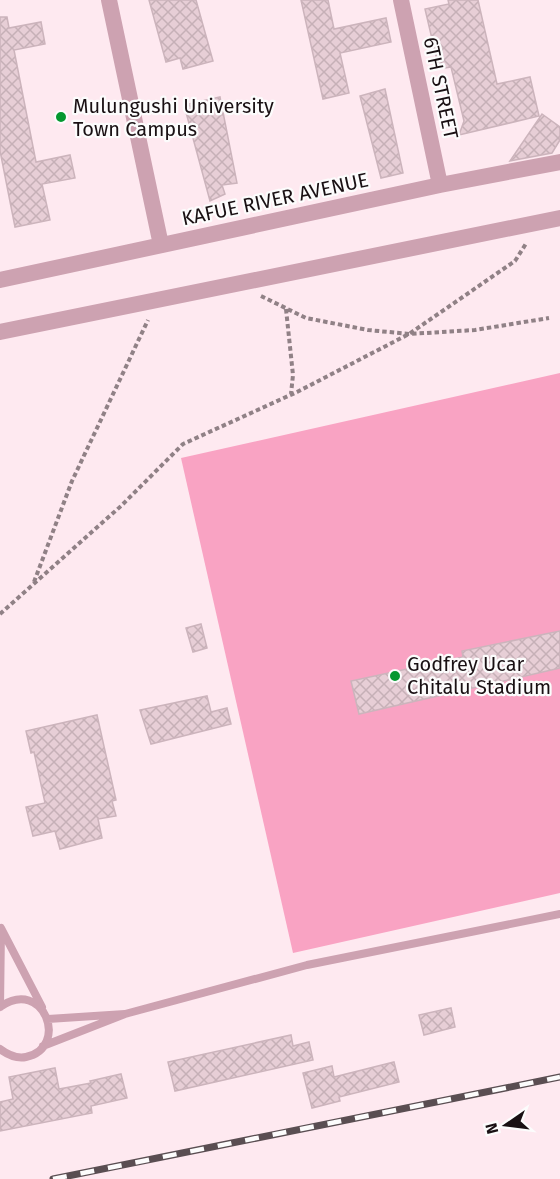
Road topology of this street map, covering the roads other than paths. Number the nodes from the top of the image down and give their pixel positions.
1 (109, 0) edge
2 (401, 0) edge
3 (560, 162) edge
4 (440, 185) junction
5 (560, 218) edge
6 (161, 245) junction
7 (0, 280) edge
8 (0, 332) edge
9 (560, 914) edge
10 (0, 926) edge
11 (0, 1007) edge
12 (125, 1014) junction
13 (46, 1015) junction
14 (43, 1046) junction
15 (0, 1049) edge

1 - 6 street
2 - 4 street, 6TH STREET
3 - 4 street, KAFUE RIVER AVENUE
4 - 6 street, KAFUE RIVER AVENUE
5 - 8 street
6 - 7 street, KAFUE RIVER AVENUE
9 - 12 lane
10 - 11 lane
10 - 13 lane
11 - 13 lane
12 - 13 lane
12 - 14 lane
13 - 14 lane
14 - 15 lane

